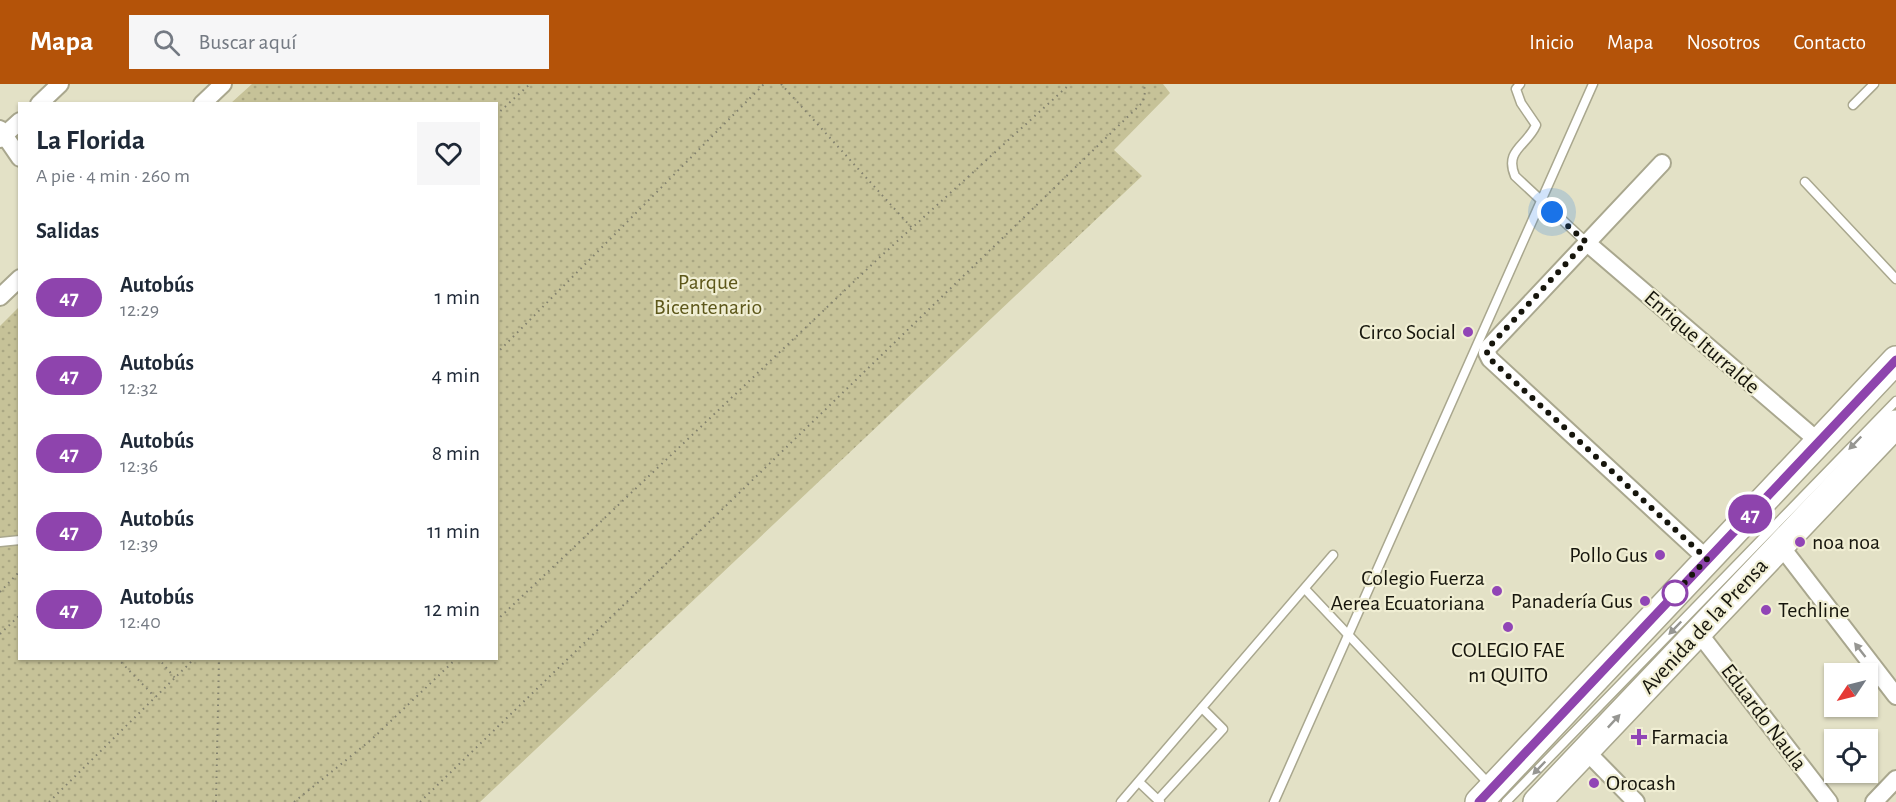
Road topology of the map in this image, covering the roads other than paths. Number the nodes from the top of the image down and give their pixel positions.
1 (60, 84) edge
2 (223, 84) edge
3 (1520, 84) edge
4 (1593, 84) edge
5 (1874, 84) edge
6 (41, 102) edge
7 (204, 102) edge
8 (1853, 105) dead end
9 (18, 122) edge
10 (1, 134) edge
11 (18, 155) edge
12 (1662, 163) dead end
13 (1805, 182) dead end
14 (1586, 242) junction
15 (1896, 279) edge
16 (18, 280) edge
17 (0, 297) edge
18 (1896, 360) edge
19 (1896, 401) edge
20 (1896, 424) edge
21 (1818, 441) junction
22 (18, 540) edge
23 (0, 542) edge
24 (1780, 545) junction
25 (1333, 555) dead end
26 (1707, 559) junction
27 (1305, 589) junction
28 (1698, 632) junction
29 (1896, 696) edge
30 (1202, 708) junction
31 (1586, 751) junction
32 (1896, 779) edge
33 (1139, 782) junction
34 (1492, 797) edge
35 (1159, 801) edge
36 (1121, 802) edge
37 (1274, 802) edge
38 (1537, 802) edge
39 (1636, 802) edge
40 (1829, 802) edge
41 (1874, 802) edge

1 - 6 street
2 - 7 street
3 - 14 lane
4 - 37 lane
5 - 8 lane
9 - 10 street
10 - 11 street
12 - 14 street
13 - 15 lane
14 - 21 street, Enrique Iturralde
14 - 26 street
16 - 17 street
18 - 21 main road, Avenida de la Prensa
19 -> 34 lane
20 - 24 main road, Avenida de la Prensa
21 - 26 main road, Avenida de la Prensa
22 - 23 lane
24 - 28 main road, Avenida de la Prensa
29 -> 24 street
25 - 27 lane
26 - 34 main road, Avenida de la Prensa
27 - 30 lane
27 - 34 lane
31 -> 28 main road, Avenida de la Prensa
28 - 40 street, Eduardo Naula
30 - 33 lane
30 - 35 lane
31 - 38 main road, Avenida de la Prensa
31 - 39 street
32 - 41 street
33 - 35 lane
33 - 36 lane

